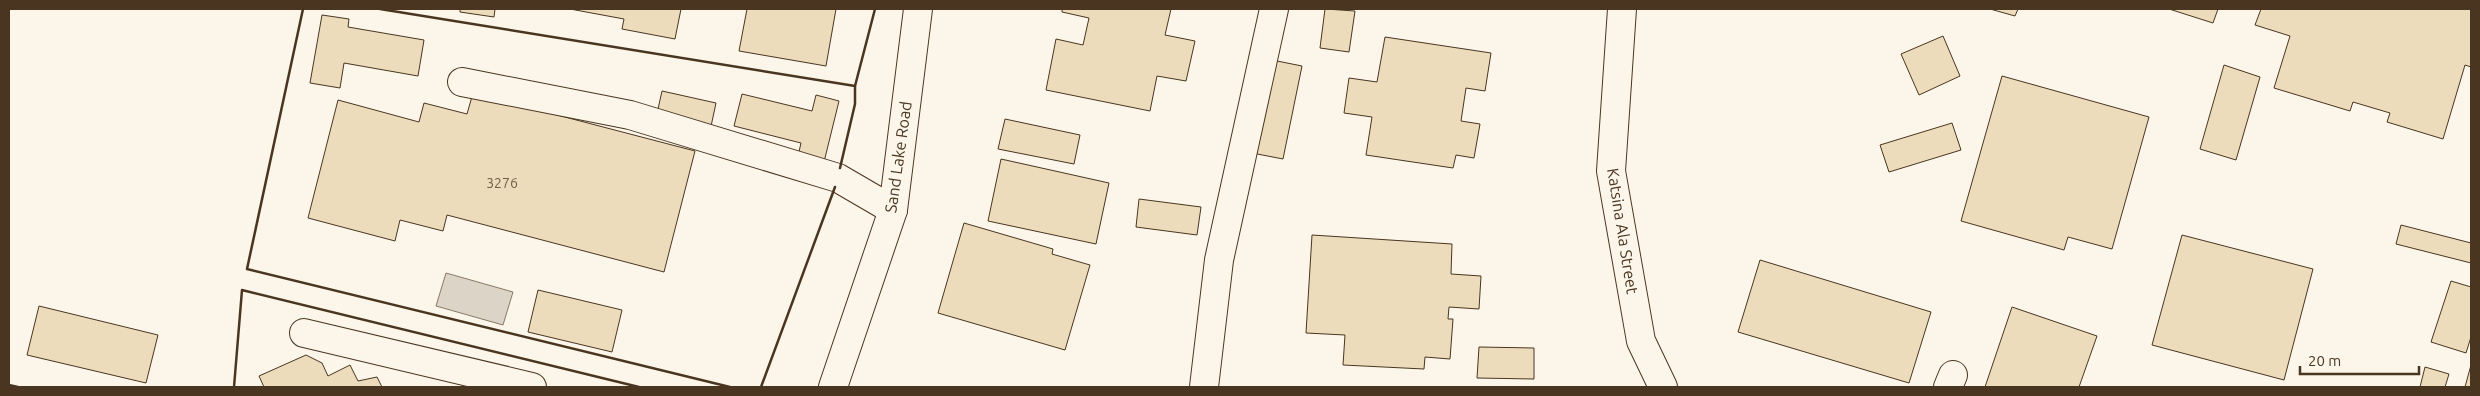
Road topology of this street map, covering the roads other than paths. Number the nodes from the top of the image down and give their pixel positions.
1 (918, 9) edge
2 (1274, 9) edge
3 (1622, 9) edge
4 (462, 82) dead end
5 (893, 210) junction
6 (304, 333) dead end
7 (532, 387) edge
8 (833, 387) edge
9 (1204, 387) edge
10 (1663, 387) edge

1 - 5 street, Sand Lake Road
2 - 9 street
3 - 10 street, Katsina Ala Street
4 - 5 street
5 - 8 street, Sand Lake Road
6 - 7 street

